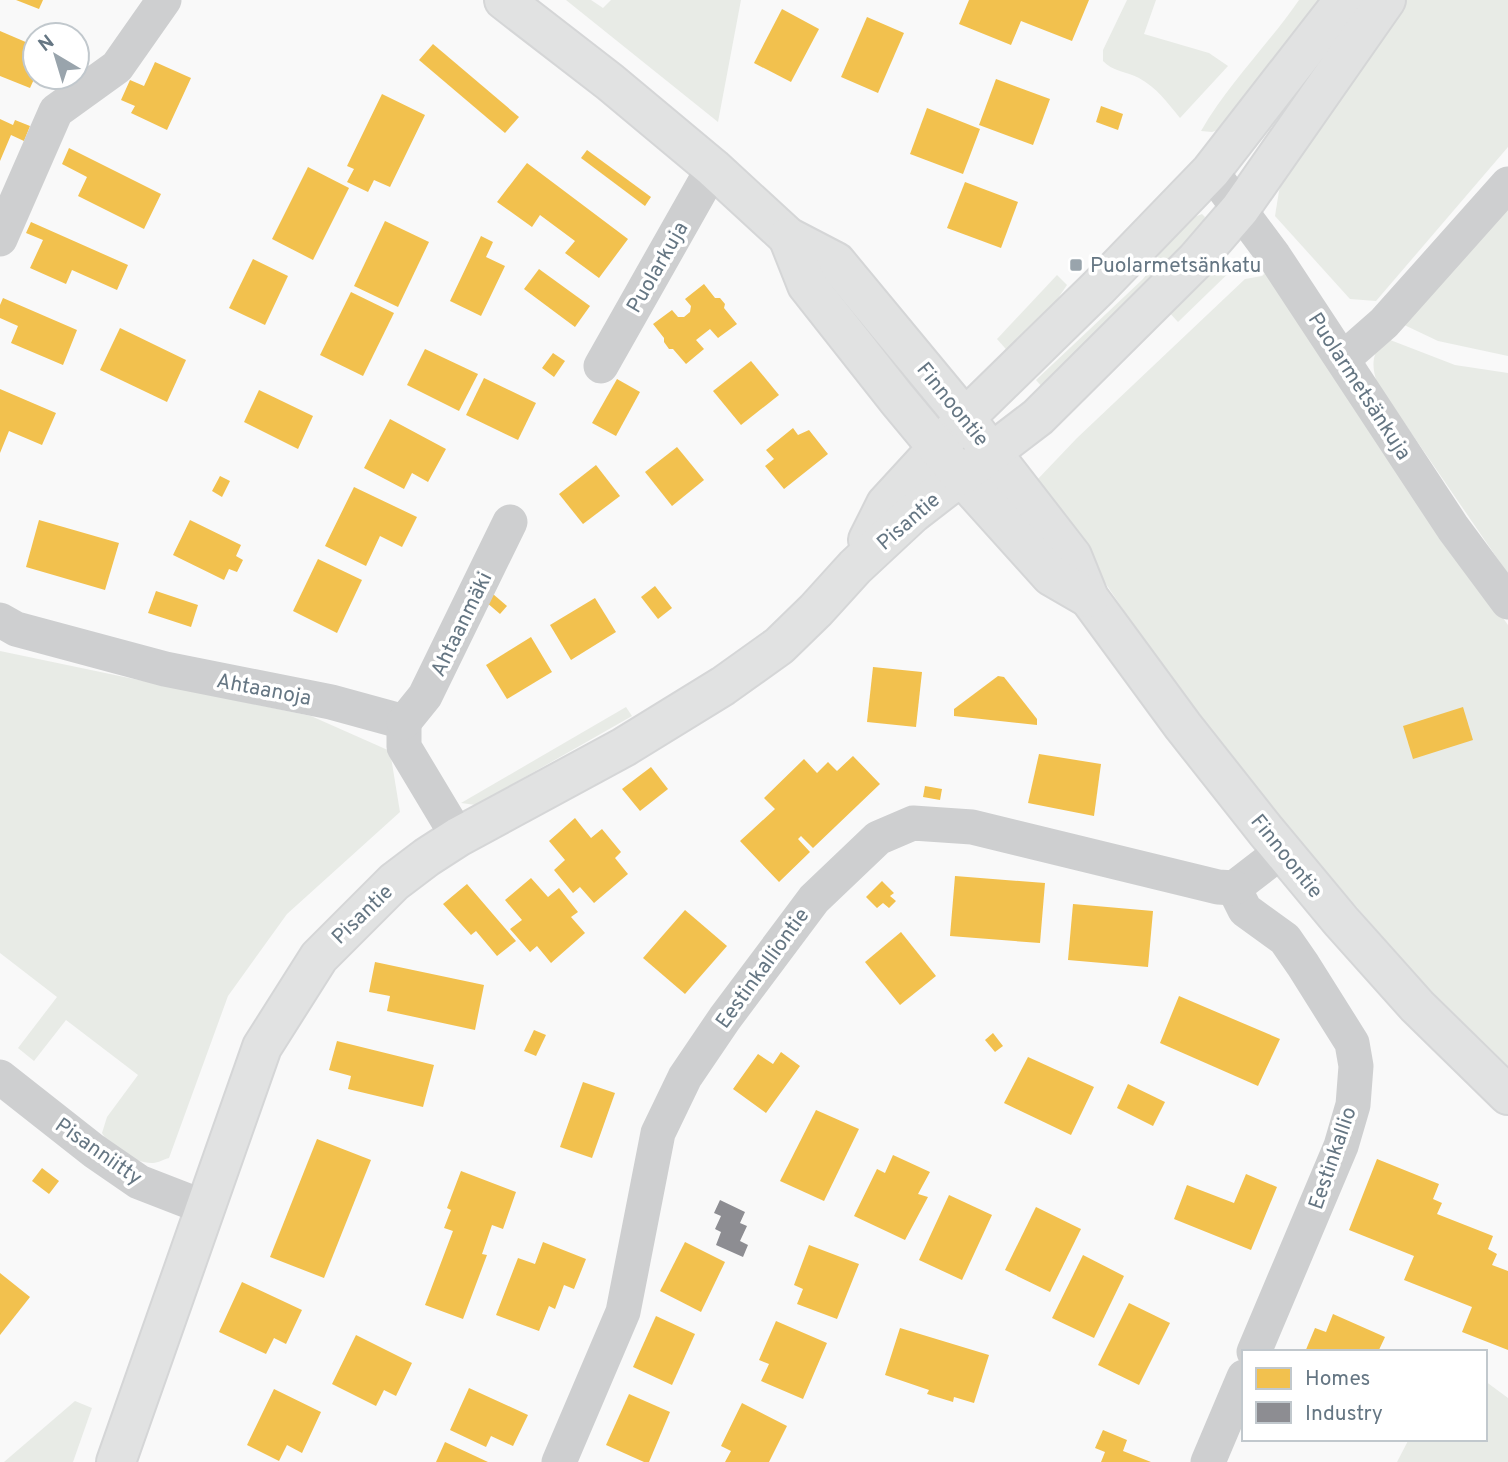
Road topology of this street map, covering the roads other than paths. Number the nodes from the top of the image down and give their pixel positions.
1 (164, 0) edge
2 (504, 0) edge
3 (1344, 0) edge
4 (1386, 0) edge
5 (713, 169) junction
6 (1211, 171) junction
7 (1508, 184) edge
8 (1240, 209) junction
9 (788, 237) junction
10 (0, 239) edge
11 (1343, 359) junction
12 (601, 366) dead end
13 (965, 418) junction
14 (993, 452) junction
15 (949, 462) junction
16 (510, 522) dead end
17 (1089, 598) junction
18 (1508, 602) edge
19 (0, 620) edge
20 (404, 722) junction
21 (458, 837) junction
22 (1282, 851) junction
23 (1234, 888) junction
24 (0, 1077) edge
25 (1508, 1095) edge
26 (206, 1208) junction
27 (1255, 1350) edge
28 (1242, 1382) edge
29 (117, 1462) edge
30 (559, 1462) edge
31 (1208, 1462) edge

1 - 10 street
2 - 5 street, Finnoontie
3 - 6 street
4 - 8 street
5 - 9 street, Finnoontie
5 - 12 street, Puolarkuja
6 - 8 street, Puolarmetsänkuja
6 - 13 street
7 - 11 street
8 - 11 street, Puolarmetsänkuja
8 - 14 street
9 - 13 street, Finnoontie
9 - 15 street, Finnoontie
11 - 18 street, Puolarmetsänkuja
13 - 14 street, Finnoontie
13 - 15 street
14 - 15 street
14 - 17 street, Finnoontie
15 - 17 street, Finnoontie
15 - 21 street, Pisantie
16 - 20 street, Ahtaanmäki
17 - 22 street, Finnoontie
19 - 20 street, Ahtaanoja
20 - 21 street
21 - 26 street, Pisantie
22 - 23 street
22 - 25 street, Finnoontie
23 - 27 street, Eestinkallio
23 - 30 street, Eestinkalliontie
24 - 26 street, Pisanniitty
26 - 29 street, Pisantie
28 - 31 street

